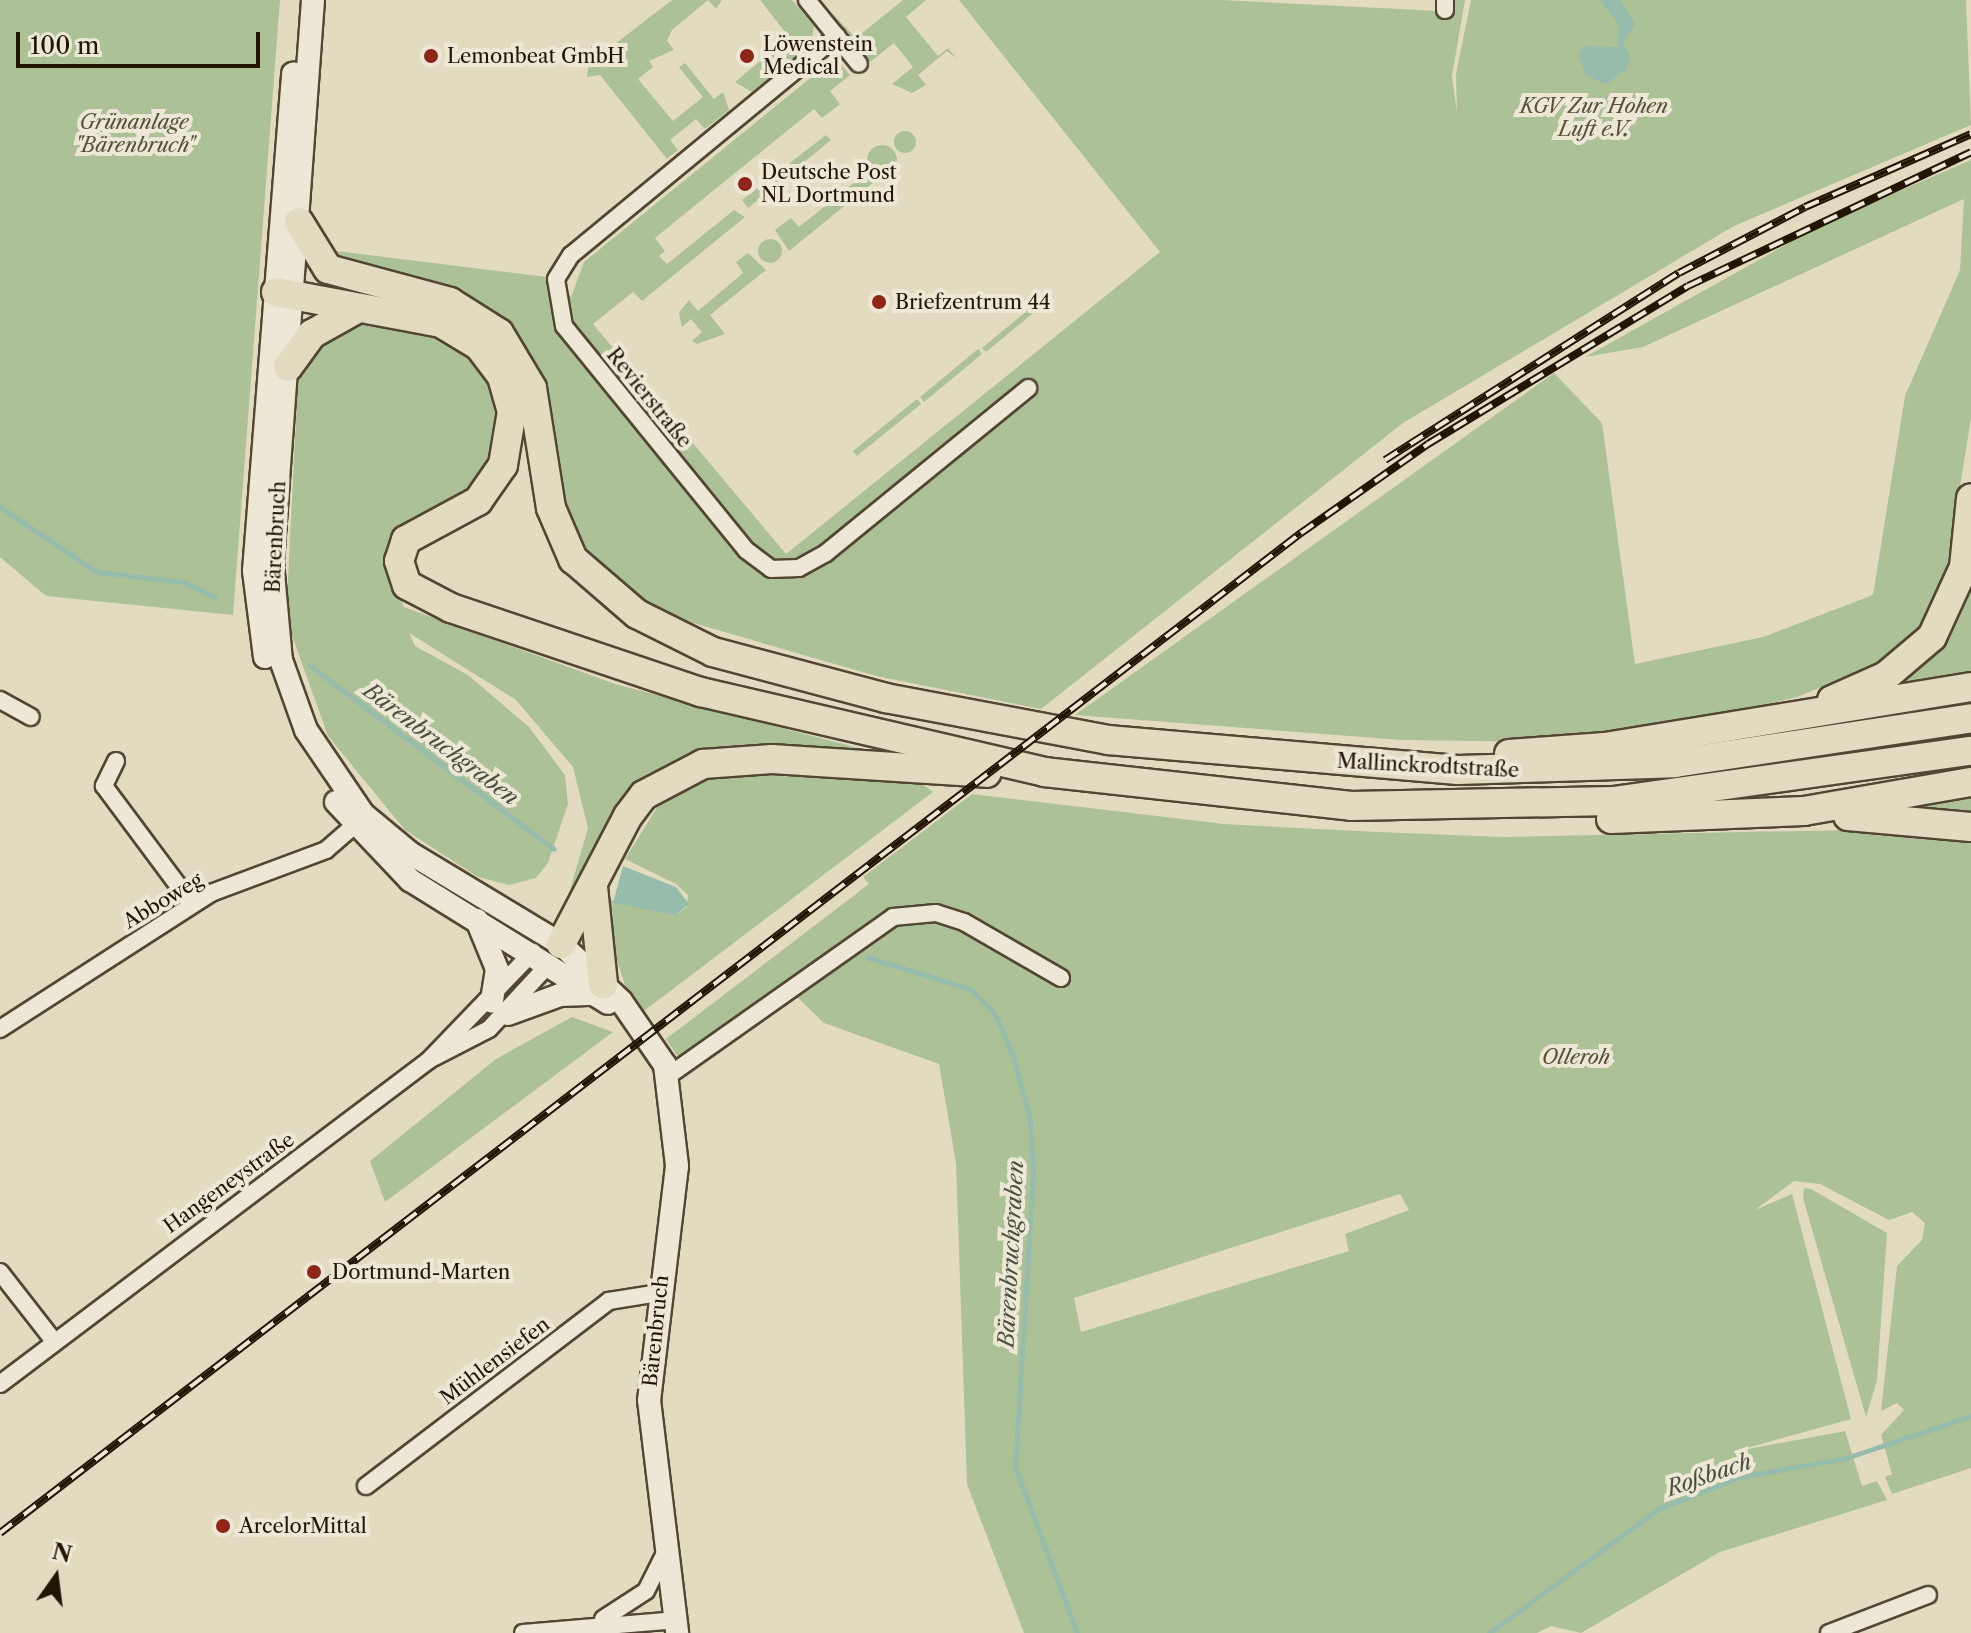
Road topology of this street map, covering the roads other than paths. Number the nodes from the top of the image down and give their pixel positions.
1 (298, 0) edge
2 (313, 0) edge
3 (807, 0) edge
4 (837, 36) junction
5 (859, 64) dead end
6 (299, 222) junction
7 (377, 288) junction
8 (287, 292) junction
9 (355, 310) junction
10 (288, 367) junction
11 (1028, 388) dead end
12 (1971, 498) edge
13 (1971, 687) edge
14 (0, 700) edge
15 (32, 716) dead end
16 (1971, 718) edge
17 (1750, 721) junction
18 (1971, 751) edge
19 (116, 761) dead end
20 (1357, 762) junction
21 (1044, 772) junction
22 (1971, 782) edge
23 (1451, 808) junction
24 (1804, 811) junction
25 (354, 826) junction
26 (1971, 827) edge
27 (593, 883) junction
28 (192, 904) junction
29 (477, 920) junction
30 (548, 953) junction
31 (1061, 978) dead end
32 (600, 989) junction
33 (500, 1008) junction
34 (1, 1026) edge
35 (668, 1076) junction
36 (0, 1272) edge
37 (659, 1293) junction
38 (54, 1341) junction
39 (0, 1384) edge
40 (366, 1486) dead end
41 (668, 1546) junction
42 (1928, 1595) dead end
43 (595, 1622) junction
44 (677, 1626) edge
45 (523, 1633) edge
46 (1829, 1633) edge

1 - 8 main road, Bärenbruch
2 - 6 main road, Bärenbruch
3 - 4 street
4 - 5 street
4 - 11 street, Revierstraße
6 - 7 highway
6 - 8 main road, Bärenbruch
7 - 8 highway
7 - 20 highway, Mallinckrodtstraße
8 - 9 highway
8 - 10 main road, Bärenbruch
8 - 25 main road, Bärenbruch
9 - 10 highway
9 - 21 highway
10 - 30 main road, Bärenbruch
12 - 17 highway
13 - 17 highway
14 - 15 street
16 - 20 highway, Mallinckrodtstraße
17 - 20 highway
18 - 23 highway, Mallinckrodtstraße
19 - 28 street
21 - 23 highway, Mallinckrodtstraße
21 - 27 highway
22 - 24 highway
23 - 24 highway
24 - 26 highway
25 - 28 street, Abboweg
25 - 29 main road, Bärenbruch
27 - 30 highway
27 - 32 highway
28 - 34 street, Abboweg
29 - 30 main road, Bärenbruch
29 - 33 main road
30 - 32 main road, Bärenbruch
30 - 33 street, Hangeneystraße
31 - 35 street
32 - 33 main road
32 - 35 main road, Bärenbruch
33 - 38 street, Hangeneystraße
35 - 37 main road, Bärenbruch
36 - 38 street
37 - 40 street, Mühlensiefen
37 - 41 main road, Bärenbruch
38 - 39 street, Hangeneystraße
41 - 43 street
41 - 44 main road, Bärenbruch
42 - 46 street
43 - 44 street
43 - 45 street

